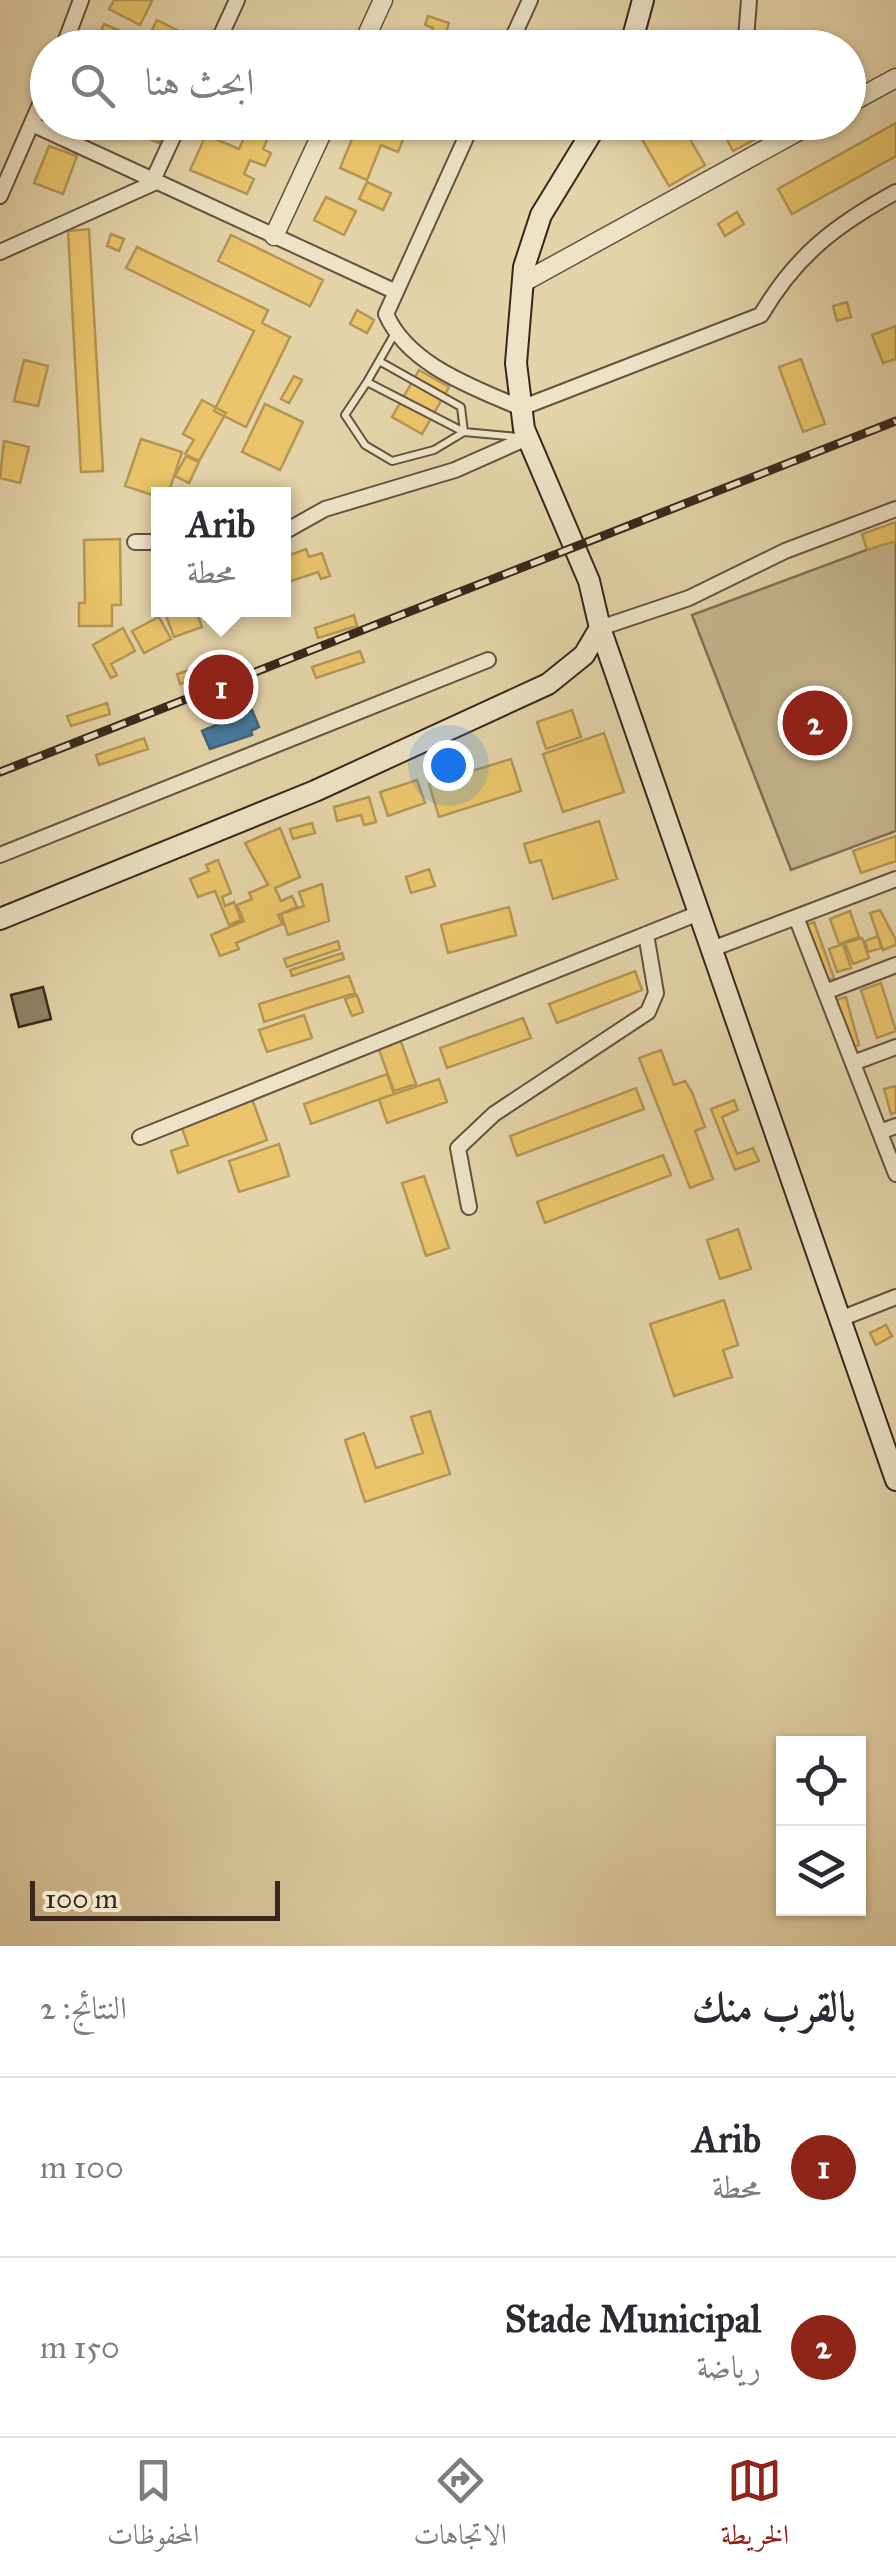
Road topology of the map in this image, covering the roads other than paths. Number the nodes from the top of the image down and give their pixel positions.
1 (82, 0) edge
2 (237, 0) edge
3 (383, 0) edge
4 (530, 0) edge
5 (643, 0) edge
6 (749, 0) edge
7 (70, 30) edge
8 (223, 30) edge
9 (369, 30) edge
10 (516, 30) edge
11 (635, 30) edge
12 (747, 30) edge
13 (896, 78) edge
14 (866, 94) edge
15 (30, 128) edge
16 (67, 140) edge
17 (172, 140) edge
18 (319, 140) edge
19 (465, 140) edge
20 (587, 140) edge
21 (782, 140) edge
22 (155, 181) junction
23 (896, 192) edge
24 (0, 196) edge
25 (274, 236) junction
26 (1, 255) edge
27 (522, 283) junction
28 (394, 291) junction
29 (394, 333) junction
30 (379, 361) junction
31 (367, 382) junction
32 (522, 408) junction
33 (464, 432) junction
34 (527, 438) junction
35 (896, 509) edge
36 (291, 528) edge
37 (135, 542) dead end
38 (151, 542) edge
39 (600, 628) junction
40 (488, 660) dead end
41 (0, 855) edge
42 (896, 881) edge
43 (699, 912) junction
44 (796, 917) junction
45 (0, 918) edge
46 (646, 934) junction
47 (712, 949) junction
48 (896, 965) edge
49 (825, 992) junction
50 (896, 1046) edge
51 (853, 1063) junction
52 (896, 1126) edge
53 (880, 1132) junction
54 (140, 1137) dead end
55 (896, 1174) edge
56 (469, 1207) dead end
57 (896, 1297) edge
58 (840, 1318) junction
59 (896, 1480) edge

1 - 7 street
2 - 8 street
3 - 9 street
4 - 10 street
5 - 11 main road
6 - 12 street
13 - 14 street
15 - 24 street
16 - 22 street
17 - 22 street
18 - 25 street
19 - 28 street
20 - 27 main road
21 - 27 street
22 - 25 street
22 - 26 street
23 - 32 street
25 - 28 street
27 - 32 main road
28 - 29 street
29 - 30 lane
29 - 32 street
30 - 31 lane
30 - 33 lane
31 - 33 lane
31 - 33 lane
32 - 34 main road
33 - 34 lane
34 - 36 street
34 - 39 main road
35 - 39 street
37 - 38 street
39 - 43 main road
39 - 45 main road
40 - 41 street
42 - 44 street
43 - 46 street
43 - 47 main road
44 - 47 street
44 - 49 street
46 - 54 street
46 - 56 street
47 - 58 main road
48 - 49 street
49 - 51 street
50 - 51 street
51 - 53 street
52 - 53 street
53 - 55 street
57 - 58 street
58 - 59 main road

